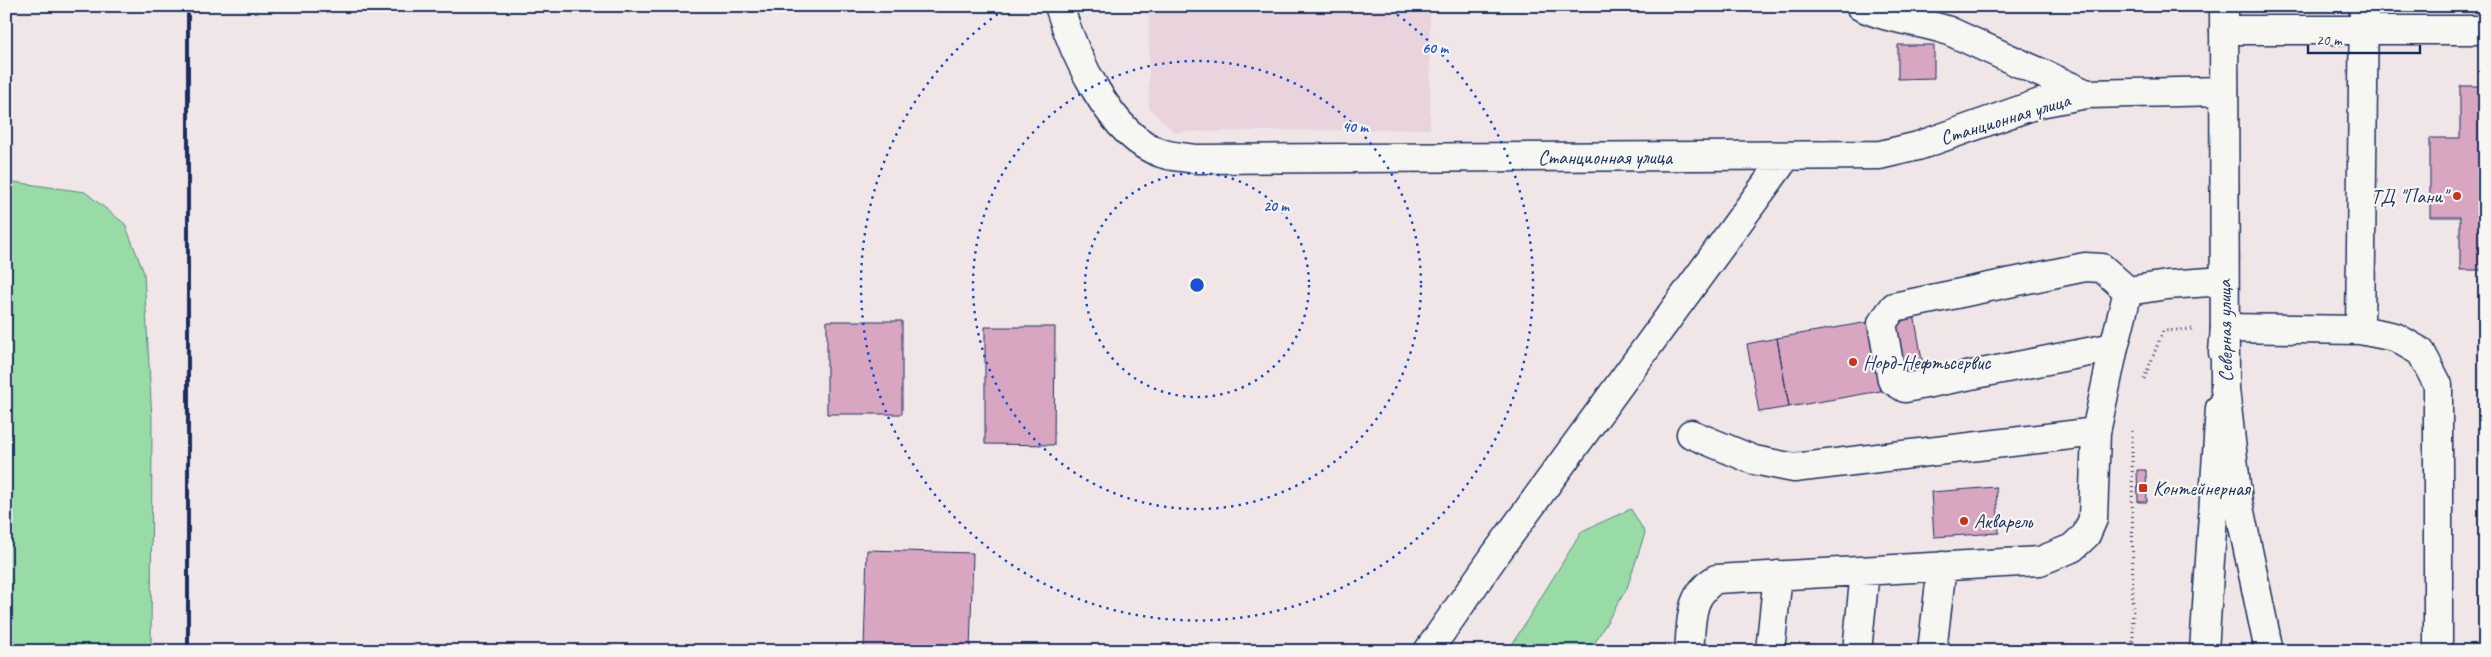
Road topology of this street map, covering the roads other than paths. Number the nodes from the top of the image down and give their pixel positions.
1 (1059, 6) edge
2 (1860, 6) edge
3 (2224, 18) edge
4 (2364, 18) edge
5 (2485, 30) edge
6 (2224, 91) junction
7 (2087, 94) junction
8 (1786, 157) junction
9 (2224, 281) junction
10 (2128, 291) junction
11 (2225, 328) junction
12 (2360, 330) junction
13 (2114, 347) junction
14 (2096, 432) junction
15 (1691, 434) dead end
16 (1942, 566) junction
17 (1865, 570) junction
18 (1778, 576) junction
19 (1428, 651) edge
20 (1689, 651) edge
21 (1770, 651) edge
22 (1857, 651) edge
23 (1932, 651) edge
24 (2204, 651) edge
25 (2269, 651) edge
26 (2438, 651) edge

1 - 8 street, Станционная улица
2 - 7 street
3 - 4 street
3 - 6 street, Северная улица
4 - 5 street
4 - 12 street
6 - 7 street, Станционная улица
6 - 9 street, Северная улица
7 - 8 street, Станционная улица
8 - 19 street
9 - 10 street
9 - 11 street, Северная улица
10 - 13 street
10 - 13 street
11 - 12 street
11 - 24 street
11 - 25 street, Северная улица
12 - 26 street
13 - 14 street
14 - 15 street
14 - 16 street
16 - 17 street
16 - 23 street
17 - 18 street
17 - 22 street
18 - 20 street
18 - 21 street

